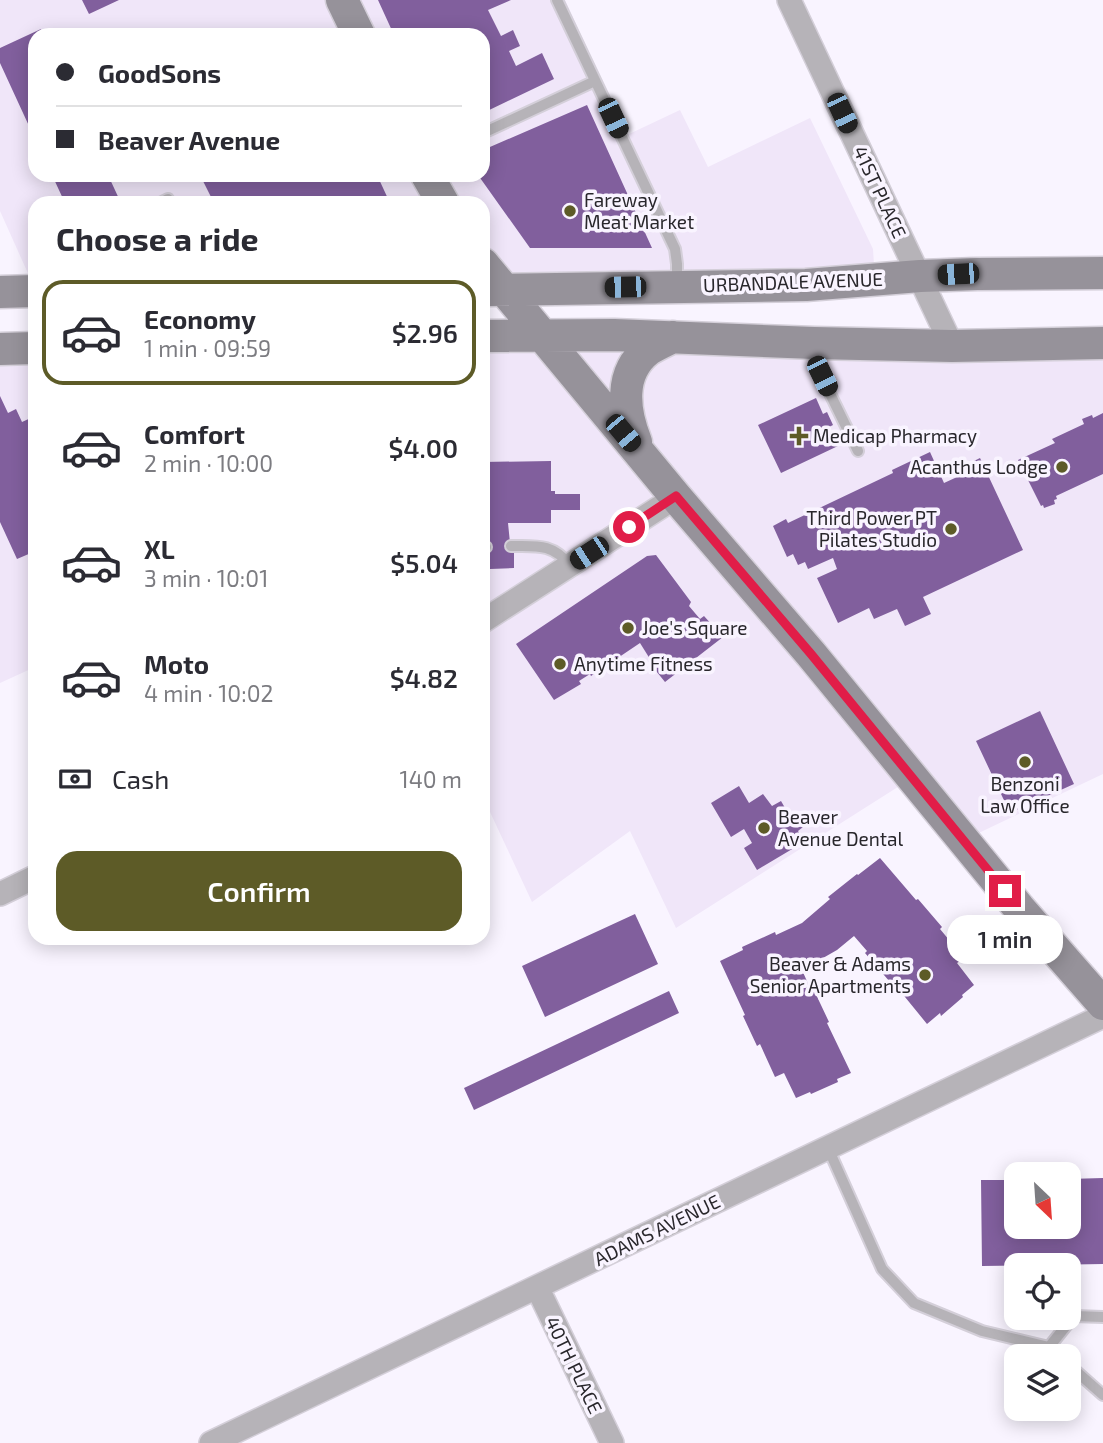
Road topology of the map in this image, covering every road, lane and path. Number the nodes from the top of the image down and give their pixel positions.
1 (342, 0) edge
2 (557, 0) edge
3 (789, 0) edge
4 (356, 28) edge
5 (595, 81) junction
6 (490, 130) edge
7 (1103, 274) edge
8 (920, 276) junction
9 (677, 286) junction
10 (493, 290) edge
11 (28, 291) edge
12 (0, 292) edge
13 (541, 335) junction
14 (490, 336) edge
15 (673, 337) junction
16 (814, 342) junction
17 (1103, 343) edge
18 (952, 346) junction
19 (28, 348) edge
20 (0, 349) edge
21 (858, 451) dead end
22 (640, 453) junction
23 (676, 496) junction
24 (511, 546) dead end
25 (569, 566) junction
26 (490, 617) edge
27 (28, 880) edge
28 (0, 894) edge
29 (1103, 1004) edge
30 (1103, 1016) edge
31 (828, 1148) junction
32 (537, 1287) junction
33 (1103, 1317) edge
34 (1036, 1344) edge
35 (1051, 1344) edge
36 (1081, 1376) edge
37 (1103, 1395) edge
38 (211, 1443) edge
39 (612, 1443) edge

1 - 4 street
2 - 5 lane
3 - 8 street, 41ST PLACE
5 - 6 lane
5 - 9 lane
7 - 8 street, URBANDALE AVENUE
8 - 9 street, URBANDALE AVENUE
8 - 18 street, 41ST PLACE
9 - 10 street, URBANDALE AVENUE
10 - 13 street
11 - 12 street
13 - 14 street
13 - 15 street
13 - 22 street
15 - 16 street
15 - 22 street
16 - 18 street
16 - 21 lane
17 - 18 street
19 - 20 street
22 - 23 street
23 - 25 street
23 - 29 street
24 - 25 lane
25 - 26 street
27 - 28 street
30 - 31 street, ADAMS AVENUE
31 - 32 street, ADAMS AVENUE
31 - 34 lane
32 - 38 street, ADAMS AVENUE
32 - 39 street, 40TH PLACE
33 - 35 lane
36 - 37 lane

